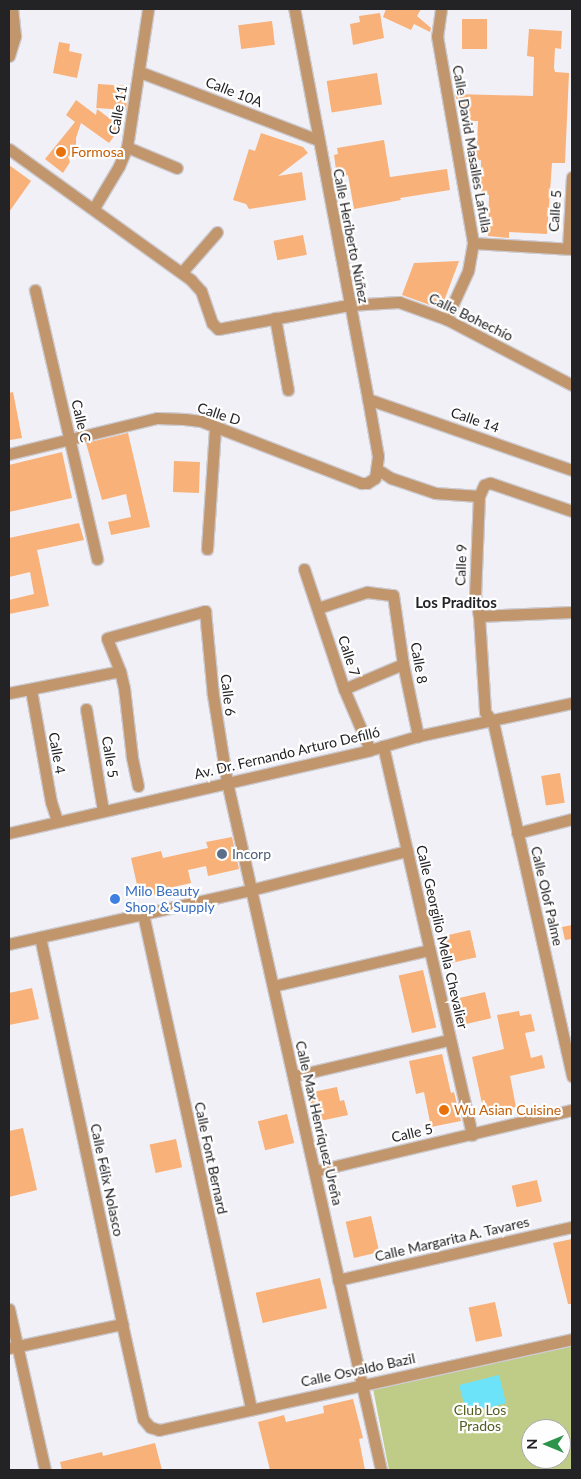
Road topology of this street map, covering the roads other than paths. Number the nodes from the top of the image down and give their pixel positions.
1 (12, 9) edge
2 (148, 9) edge
3 (294, 9) edge
4 (441, 9) edge
5 (9, 56) edge
6 (140, 72) junction
7 (318, 140) junction
8 (127, 148) junction
9 (9, 149) edge
10 (177, 168) dead end
11 (572, 177) edge
12 (94, 208) junction
13 (217, 232) dead end
14 (473, 244) junction
15 (570, 248) edge
16 (182, 272) junction
17 (35, 290) dead end
18 (349, 304) junction
19 (274, 318) junction
20 (446, 319) junction
21 (572, 385) edge
22 (288, 390) dead end
23 (368, 399) junction
24 (215, 426) junction
25 (70, 437) junction
26 (9, 454) edge
27 (377, 469) junction
28 (572, 470) edge
29 (479, 496) junction
30 (572, 511) edge
31 (207, 549) dead end
32 (97, 559) dead end
33 (304, 569) dead end
34 (318, 608) junction
35 (572, 612) edge
36 (479, 616) junction
37 (403, 664) junction
38 (120, 671) junction
39 (344, 689) junction
40 (31, 690) junction
41 (9, 693) edge
42 (572, 704) edge
43 (86, 709) dead end
44 (492, 722) junction
45 (418, 736) junction
46 (383, 746) junction
47 (370, 750) junction
48 (227, 782) junction
49 (138, 786) dead end
50 (103, 811) junction
51 (572, 819) edge
52 (57, 821) junction
53 (9, 833) edge
54 (517, 833) junction
55 (407, 851) junction
56 (250, 890) junction
57 (143, 914) junction
58 (40, 936) junction
59 (9, 944) edge
60 (429, 950) junction
61 (273, 986) junction
62 (449, 1040) junction
63 (294, 1076) junction
64 (572, 1076) edge
65 (572, 1110) edge
66 (472, 1135) junction
67 (315, 1170) junction
68 (572, 1228) edge
69 (338, 1280) junction
70 (9, 1309) edge
71 (122, 1324) junction
72 (572, 1339) edge
73 (13, 1347) edge
74 (360, 1385) junction
75 (251, 1408) junction
76 (150, 1427) joint
77 (45, 1470) edge
78 (381, 1470) edge

1 - 5 street
2 - 6 street, Calle 11
3 - 7 street, Calle Heriberto Núñez
4 - 14 street, Calle David Masalles Lafulla
6 - 7 street, Calle 10A
6 - 8 street, Calle 11
7 - 18 street, Calle Heriberto Núñez
8 - 10 street
8 - 12 street, Calle 11
9 - 12 street
11 - 15 street, Calle 5
12 - 16 street
13 - 16 street
14 - 15 street
14 - 20 street, Calle David Masalles Lafulla
16 - 19 street, Calle Bohechío
17 - 25 street, Calle C
18 - 19 street, Calle Bohechío
18 - 20 street, Calle Bohechío
18 - 23 street, Calle Heriberto Núñez
19 - 22 street
20 - 21 street, Calle Bohechío
23 - 27 street, Calle Heriberto Núñez
23 - 28 street, Calle 14
24 - 25 street, Calle D
24 - 27 street, Calle D
24 - 31 street
25 - 26 street, Calle D
25 - 32 street, Calle C
27 - 29 street
29 - 30 street
29 - 36 street, Calle 9
33 - 34 street, Calle 7
34 - 37 street, Calle 8
34 - 39 street, Calle 7
35 - 36 street
36 - 44 street, Calle 9
37 - 39 street
37 - 45 street, Calle 8
38 - 40 street
38 - 48 street, Calle 6
38 - 49 street
39 - 47 street, Calle 7
40 - 41 street
40 - 52 street, Calle 4
42 - 44 street, Av. Dr. Fernando Arturo Defilló
43 - 50 street, Calle 5
44 - 45 street, Av. Dr. Fernando Arturo Defilló
44 - 54 street, Calle Olof Palme
45 - 46 street, Av. Dr. Fernando Arturo Defilló
46 - 47 street, Av. Dr. Fernando Arturo Defilló
46 - 55 street, Calle Georgilio Mella Chevalier
47 - 48 street, Av. Dr. Fernando Arturo Defilló
48 - 50 street, Av. Dr. Fernando Arturo Defilló
48 - 56 street, Calle Max Henríquez Ureña
50 - 52 street, Av. Dr. Fernando Arturo Defilló
51 - 54 street
52 - 53 street, Av. Dr. Fernando Arturo Defilló
54 - 64 street, Calle Olof Palme
55 - 56 street
55 - 60 street, Calle Georgilio Mella Chevalier
56 - 57 street
56 - 61 street, Calle Max Henríquez Ureña
57 - 58 street
57 - 75 street, Calle Font Bernard
58 - 59 street
58 - 71 street, Calle Félix Nolasco
60 - 61 street
60 - 62 street, Calle Georgilio Mella Chevalier
61 - 63 street, Calle Max Henríquez Ureña
62 - 63 street
62 - 66 street, Calle Georgilio Mella Chevalier
63 - 67 street, Calle Max Henríquez Ureña
65 - 66 street, Calle 5
66 - 67 street, Calle 5
67 - 69 street, Calle Max Henríquez Ureña
68 - 69 street, Calle Margarita A. Tavares
69 - 74 street, Calle Max Henríquez Ureña
70 - 73 street
71 - 73 street
71 - 76 street, Calle Félix Nolasco
72 - 74 street, Calle Osvaldo Bazil
73 - 77 street
74 - 75 street, Calle Osvaldo Bazil
74 - 78 street, Calle Max Henríquez Ureña
75 - 76 street, Calle Osvaldo Bazil

